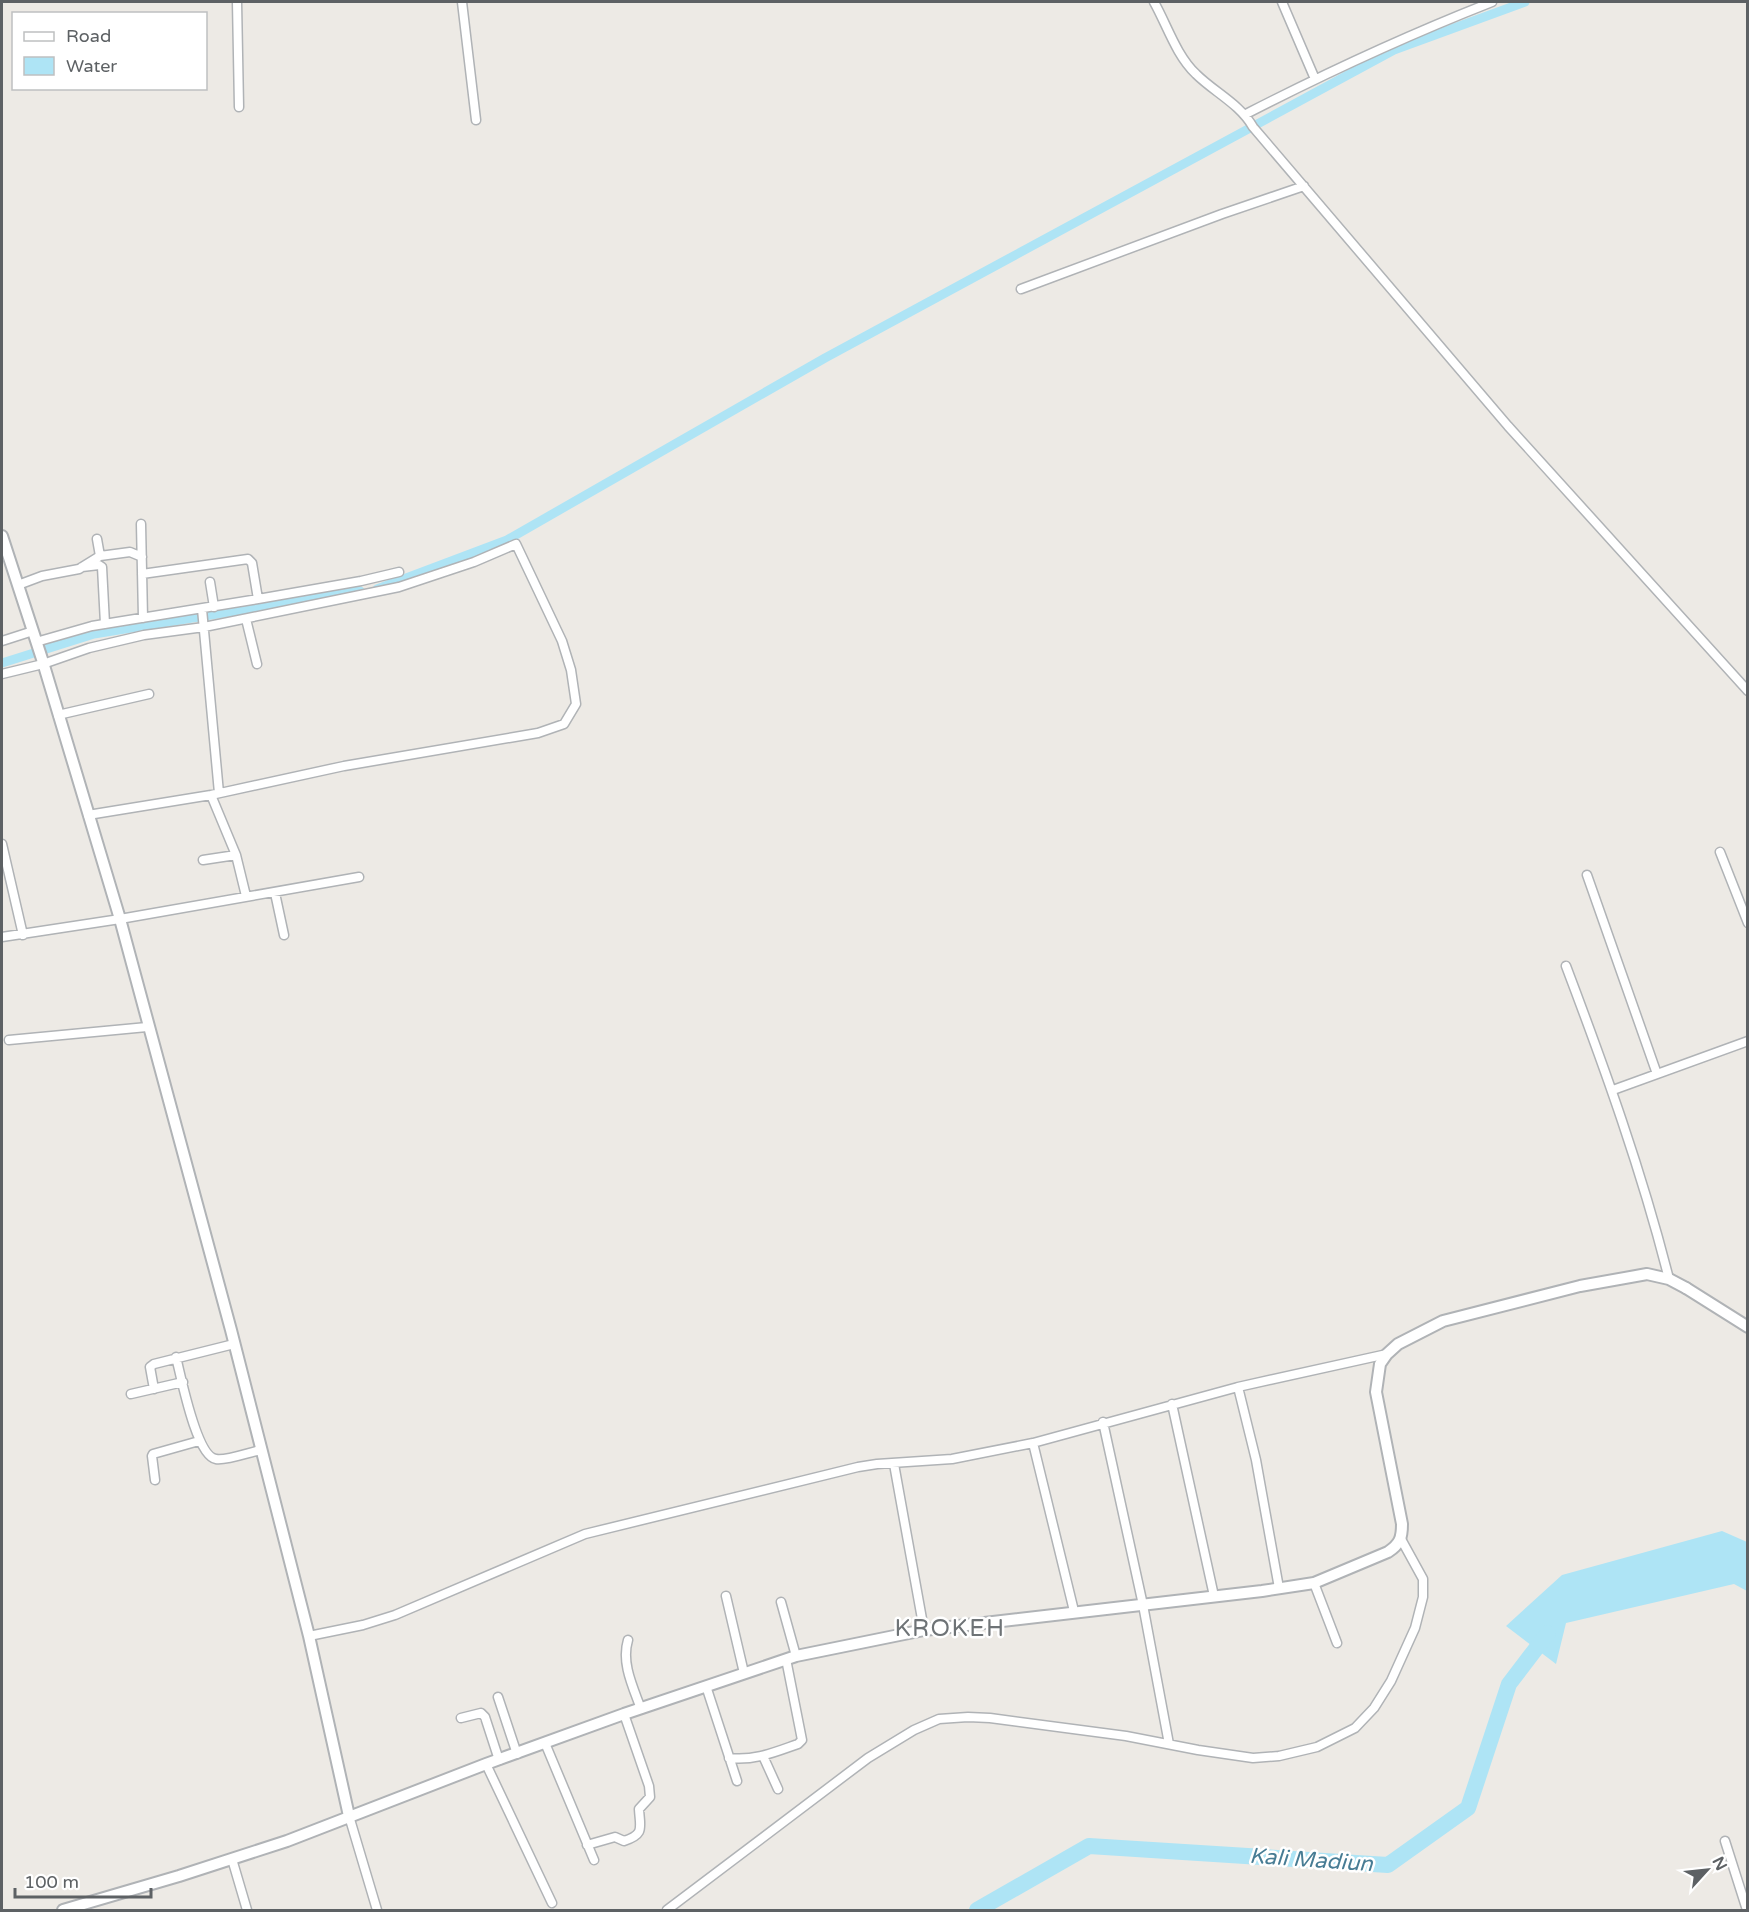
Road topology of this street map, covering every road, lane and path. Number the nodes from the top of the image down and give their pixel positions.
1 (237, 2) edge
2 (462, 2) edge
3 (1154, 2) edge
4 (1282, 2) edge
5 (1492, 2) edge
6 (1315, 79) junction
7 (239, 107) dead end
8 (1247, 116) junction
9 (476, 120) dead end
10 (1304, 186) junction
11 (1021, 289) dead end
12 (141, 524) dead end
13 (2, 536) edge
14 (97, 539) dead end
15 (100, 556) junction
16 (142, 557) junction
17 (82, 567) junction
18 (7, 568) edge
19 (399, 572) dead end
20 (142, 574) junction
21 (210, 582) dead end
22 (18, 585) junction
23 (258, 599) junction
24 (214, 607) junction
25 (202, 609) junction
26 (143, 618) junction
27 (246, 619) junction
28 (105, 624) junction
29 (204, 627) junction
30 (35, 639) junction
31 (2, 641) edge
32 (43, 661) junction
33 (258, 664) dead end
34 (2, 674) edge
35 (1748, 692) edge
36 (149, 694) dead end
37 (58, 715) junction
38 (215, 794) junction
39 (88, 815) junction
40 (2, 844) edge
41 (1720, 852) dead end
42 (236, 855) junction
43 (203, 860) dead end
44 (1587, 875) dead end
45 (359, 877) dead end
46 (275, 893) junction
47 (246, 896) junction
48 (120, 919) junction
49 (1748, 923) edge
50 (23, 935) junction
51 (284, 935) dead end
52 (2, 937) edge
53 (1566, 966) dead end
54 (147, 1027) junction
55 (9, 1040) dead end
56 (1748, 1041) edge
57 (1657, 1074) junction
58 (1612, 1090) junction
59 (1669, 1279) junction
60 (1748, 1327) edge
61 (234, 1344) junction
62 (1387, 1354) junction
63 (176, 1357) junction
64 (183, 1382) junction
65 (1238, 1387) junction
66 (154, 1389) junction
67 (131, 1394) dead end
68 (1173, 1404) junction
69 (1103, 1422) junction
70 (199, 1441) junction
71 (1033, 1443) junction
72 (261, 1450) junction
73 (894, 1464) junction
74 (155, 1480) dead end
75 (1401, 1539) junction
76 (1314, 1583) junction
77 (1279, 1588) junction
78 (726, 1596) dead end
79 (1214, 1596) junction
80 (781, 1602) dead end
81 (1143, 1605) junction
82 (1074, 1611) junction
83 (924, 1630) junction
84 (309, 1636) junction
85 (628, 1640) dead end
86 (1337, 1644) dead end
87 (791, 1657) junction
88 (744, 1673) junction
89 (706, 1686) junction
90 (498, 1697) dead end
91 (641, 1709) junction
92 (624, 1714) junction
93 (461, 1718) dead end
94 (545, 1743) junction
95 (1169, 1744) junction
96 (517, 1754) junction
97 (763, 1756) junction
98 (729, 1758) junction
99 (499, 1760) junction
100 (486, 1764) junction
101 (737, 1781) dead end
102 (778, 1789) dead end
103 (349, 1816) junction
104 (1725, 1841) dead end
105 (587, 1845) junction
106 (232, 1859) junction
107 (594, 1860) dead end
108 (552, 1903) dead end
109 (63, 1911) edge
110 (247, 1911) edge
111 (377, 1911) edge
112 (667, 1911) edge
113 (1747, 1911) edge

1 - 7 street
2 - 9 street
3 - 8 street
4 - 6 street
5 - 6 street
6 - 8 street
8 - 10 street
10 - 11 street
10 - 35 street
12 - 16 street
13 - 18 main road
14 - 15 street
15 - 16 street
15 - 17 street
16 - 20 street
17 - 22 street
17 - 28 street
18 - 22 main road
19 - 23 street
20 - 23 street
20 - 26 street
21 - 24 street
22 - 30 main road
23 - 24 street
24 - 25 street
25 - 26 street
25 - 29 street
26 - 28 street
27 - 29 street
27 - 33 street
27 - 38 street
28 - 30 street
29 - 32 street
29 - 38 street
30 - 31 street
30 - 32 main road
32 - 34 street
32 - 37 main road
36 - 37 street
37 - 39 main road
38 - 39 street
38 - 42 street
39 - 48 main road
40 - 50 street
41 - 49 street
42 - 43 street
42 - 47 street
44 - 57 street
45 - 46 street
46 - 47 street
46 - 51 street
47 - 48 street
48 - 50 street
48 - 54 main road
50 - 52 street
53 - 58 street
54 - 55 street
54 - 61 main road
56 - 57 street
57 - 58 street
58 - 59 street
59 - 60 main road
59 - 62 main road
61 - 63 street
61 - 72 main road
62 - 65 street
62 - 75 main road
63 - 64 street
63 - 66 street
64 - 66 street
64 - 70 street
65 - 68 street
65 - 77 street
66 - 67 street
68 - 69 street
68 - 79 street
69 - 71 street
69 - 81 street
70 - 72 street
70 - 74 street
71 - 73 street
71 - 82 street
72 - 84 main road
73 - 83 street
73 - 84 street
75 - 76 main road
75 - 95 street
76 - 77 main road
76 - 86 street
77 - 79 main road
78 - 88 street
79 - 81 main road
80 - 87 street
81 - 82 main road
81 - 95 street
82 - 83 main road
83 - 87 main road
84 - 103 main road
85 - 91 street
87 - 88 main road
87 - 97 street
88 - 89 main road
89 - 91 main road
89 - 98 street
90 - 96 street
91 - 92 main road
92 - 94 main road
92 - 105 street
93 - 99 street
94 - 96 main road
94 - 105 street
95 - 112 street
96 - 99 main road
97 - 98 street
97 - 102 street
98 - 101 street
99 - 100 main road
100 - 103 main road
100 - 108 street
103 - 106 main road
103 - 111 street
104 - 113 street
105 - 107 street
106 - 109 main road
106 - 110 street

